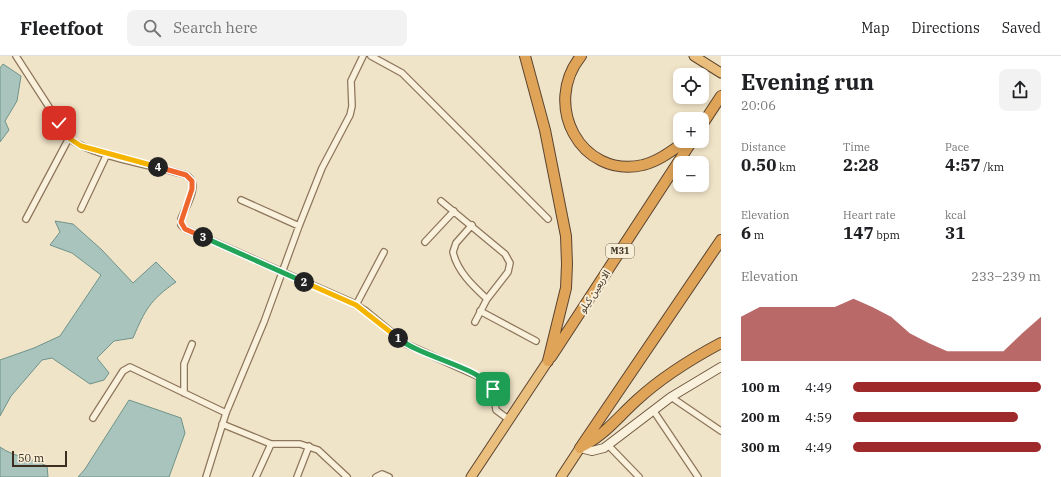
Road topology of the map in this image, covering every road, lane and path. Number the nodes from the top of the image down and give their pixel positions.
1 (16, 56) edge
2 (363, 56) edge
3 (370, 56) edge
4 (525, 56) edge
5 (581, 56) edge
6 (694, 56) edge
7 (721, 73) edge
8 (721, 96) edge
9 (709, 114) edge
10 (69, 138) junction
11 (675, 148) edge
12 (687, 148) edge
13 (106, 154) junction
14 (241, 200) dead end
15 (441, 201) dead end
16 (81, 209) dead end
17 (454, 211) junction
18 (26, 219) dead end
19 (548, 219) dead end
20 (472, 225) junction
21 (299, 226) junction
22 (721, 240) edge
23 (425, 242) dead end
24 (384, 252) dead end
25 (282, 272) junction
26 (487, 299) junction
27 (356, 305) junction
28 (480, 311) junction
29 (475, 322) dead end
30 (536, 341) dead end
31 (721, 343) edge
32 (192, 344) dead end
33 (548, 361) junction
34 (721, 366) edge
35 (184, 393) junction
36 (671, 397) junction
37 (653, 410) junction
38 (226, 413) junction
39 (93, 418) dead end
40 (508, 419) junction
41 (222, 424) junction
42 (721, 431) edge
43 (271, 444) junction
44 (608, 445) junction
45 (309, 446) junction
46 (580, 448) junction
47 (206, 477) edge
48 (256, 477) edge
49 (296, 477) edge
50 (348, 477) edge
51 (376, 477) edge
52 (389, 477) edge
53 (471, 477) edge
54 (561, 477) edge
55 (639, 477) edge
56 (698, 477) edge

1 - 10 street
2 - 21 street
3 - 19 street
4 - 33 highway
5 - 11 highway
6 - 7 highway
8 - 9 highway
10 - 13 street
10 - 18 street
12 - 33 highway, الاربعين كيلو / M31
13 - 16 street
13 - 25 street
14 - 21 street
15 - 17 street
17 - 20 street
17 - 23 street
20 - 26 street
20 - 26 street
21 - 25 street
22 - 46 highway
24 - 27 street
25 - 27 street
25 - 38 street
26 - 28 street
27 - 40 street
28 - 29 street
28 - 30 street
31 - 46 highway
32 - 35 street
33 - 40 highway
34 - 36 main road
35 - 38 street
35 - 39 street
36 - 37 main road
36 - 42 street
37 - 44 main road
37 - 56 street
38 - 41 street
40 - 53 highway
41 - 43 street
41 - 47 street
43 - 45 street
43 - 48 street
44 - 46 main road
44 - 55 street
45 - 49 street
45 - 50 street
46 - 54 highway
51 - 52 street

